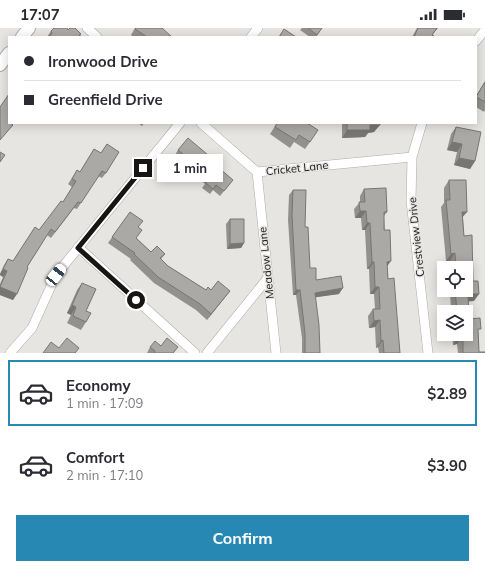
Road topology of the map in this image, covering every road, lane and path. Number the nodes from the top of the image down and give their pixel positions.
1 (29, 28) edge
2 (87, 28) edge
3 (258, 28) edge
4 (485, 30) edge
5 (23, 36) edge
6 (97, 36) edge
7 (251, 36) edge
8 (477, 40) edge
9 (179, 124) edge
10 (201, 124) edge
11 (422, 124) edge
12 (412, 157) junction
13 (257, 172) junction
14 (78, 248) junction
15 (267, 279) junction
16 (10, 353) edge
17 (195, 353) edge
18 (208, 353) edge
19 (276, 353) edge
20 (428, 353) edge

1 - 5 street
2 - 6 street
3 - 7 street
4 - 8 street
9 - 14 street
10 - 13 street, Cricket Lane
11 - 12 street, Crestview Drive
12 - 13 street, Cricket Lane
12 - 20 street, Crestview Drive
13 - 15 street, Meadow Lane
14 - 16 street
14 - 17 street
15 - 18 street
15 - 19 street, Meadow Lane

